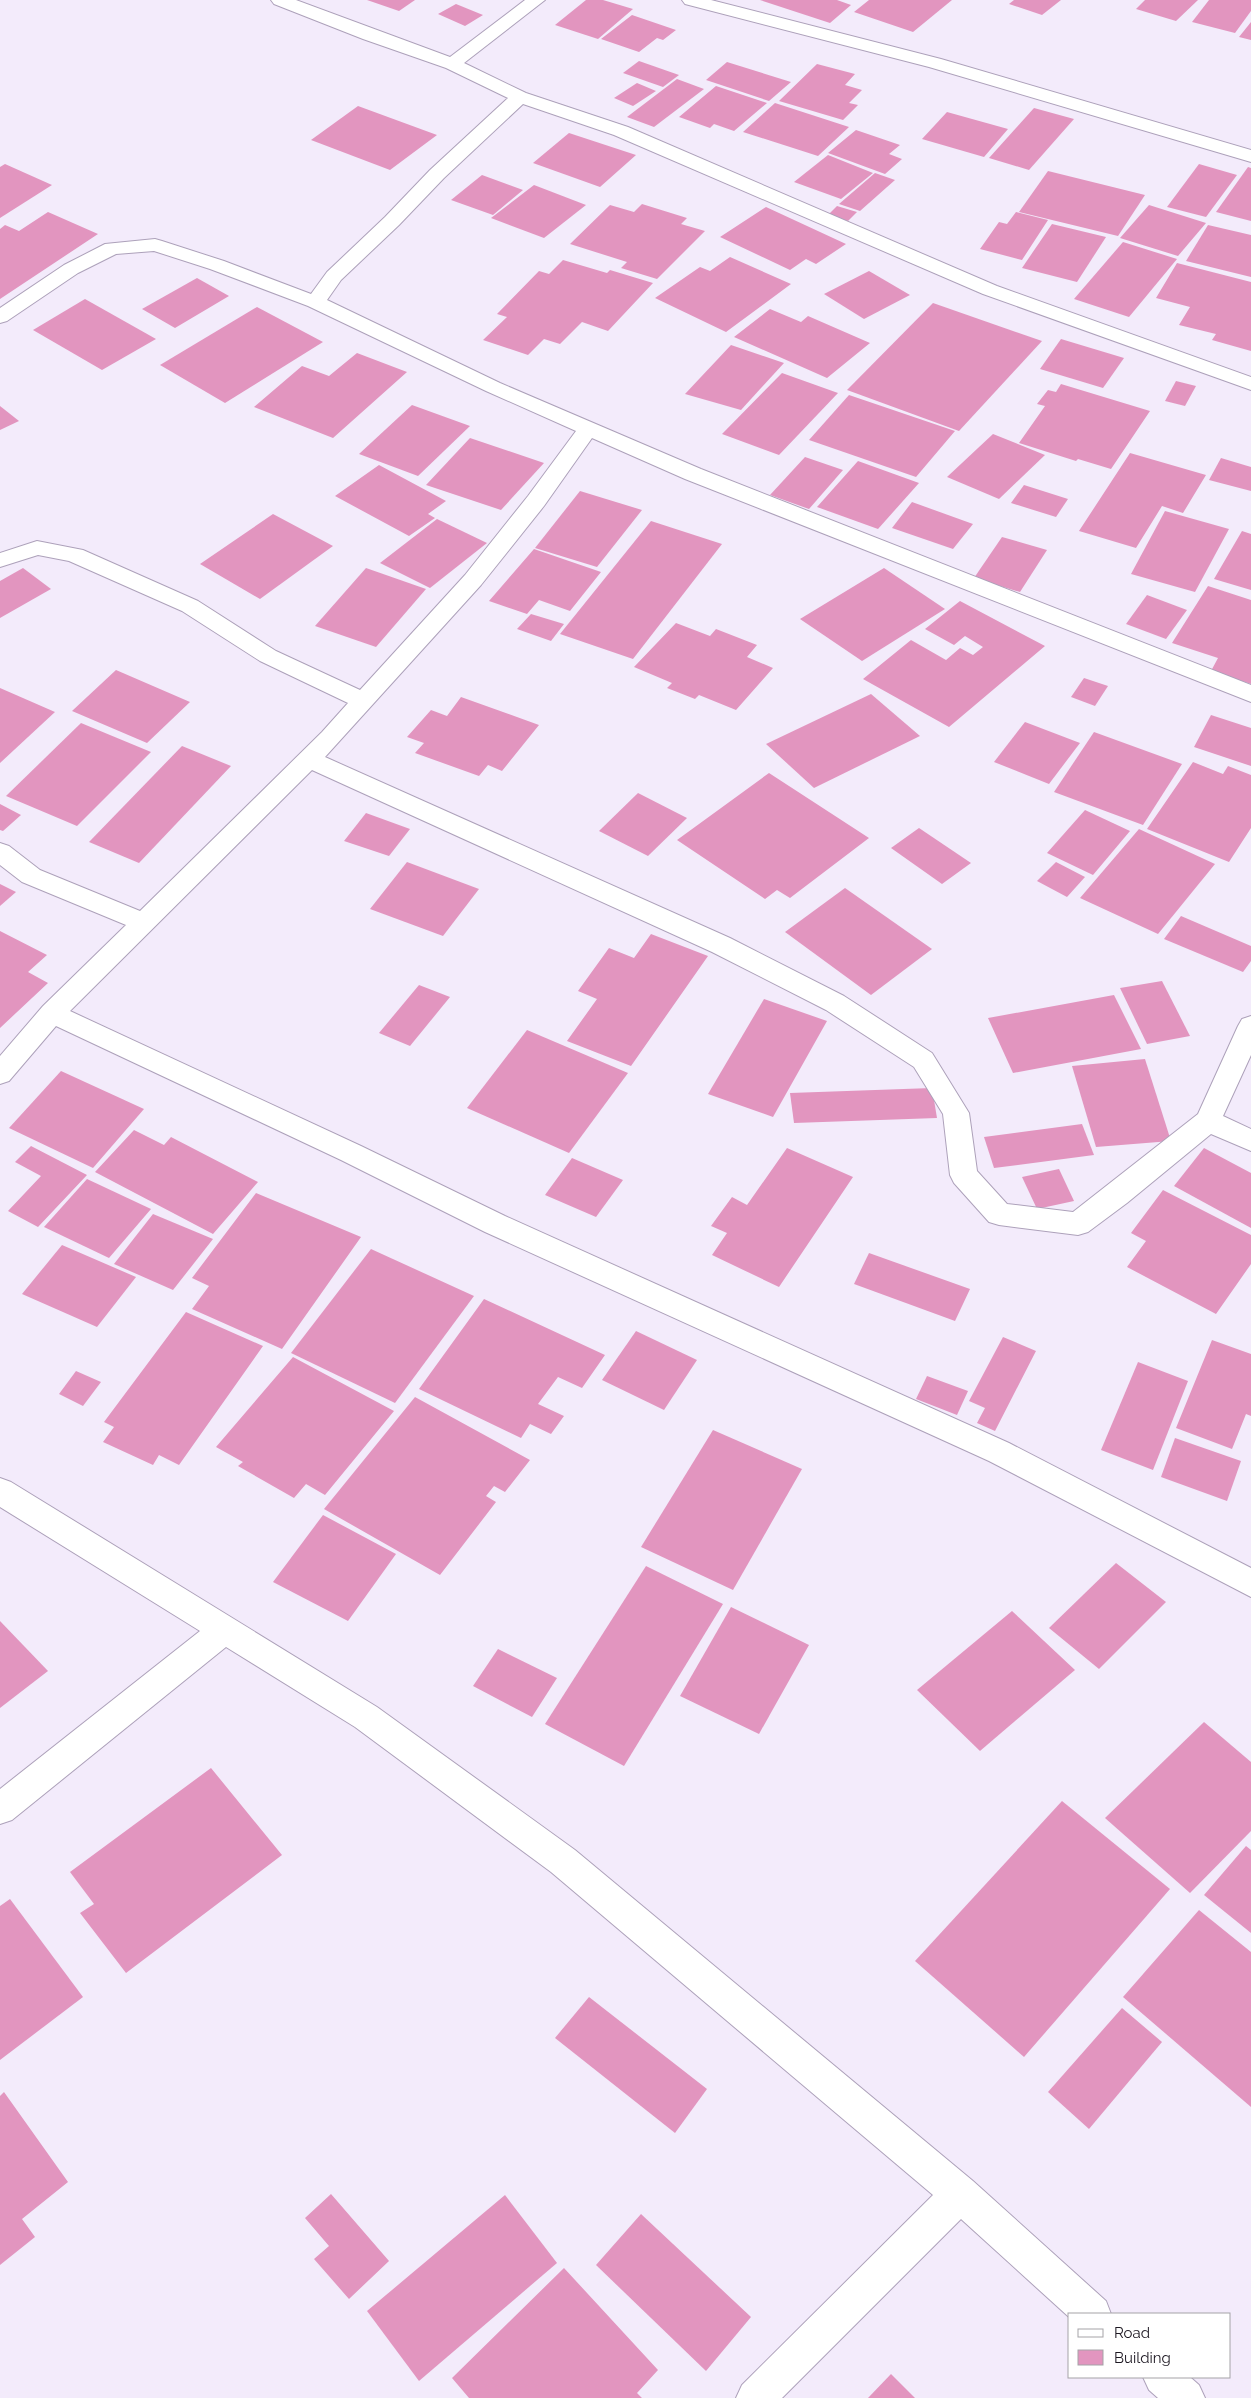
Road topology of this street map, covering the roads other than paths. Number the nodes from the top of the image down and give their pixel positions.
1 (280, 0) edge
2 (536, 0) edge
3 (691, 0) edge
4 (452, 64) junction
5 (520, 97) junction
6 (1251, 156) edge
7 (315, 302) junction
8 (0, 317) edge
9 (1251, 384) edge
10 (588, 428) junction
11 (0, 560) edge
12 (1251, 694) edge
13 (364, 701) junction
14 (308, 759) junction
15 (0, 852) edge
16 (144, 922) junction
17 (52, 1013) junction
18 (1251, 1026) edge
19 (0, 1074) edge
20 (1208, 1120) junction
21 (1251, 1141) edge
22 (0, 1491) edge
23 (1251, 1583) edge
24 (224, 1630) junction
25 (0, 1809) edge
26 (960, 2194) junction
27 (1092, 2313) edge
28 (1163, 2378) edge
29 (755, 2398) edge
30 (1186, 2398) edge

1 - 4 street
2 - 4 street
3 - 6 street
4 - 5 street
5 - 7 street
5 - 9 street
7 - 8 street
7 - 10 street
10 - 12 street
10 - 13 street
11 - 13 street
13 - 14 street
14 - 16 street
14 - 20 street
15 - 16 street
16 - 17 street
17 - 19 street
17 - 23 street
18 - 20 street
20 - 21 street
22 - 24 street
24 - 25 street
24 - 26 street
26 - 27 street
26 - 29 street
28 - 30 street

